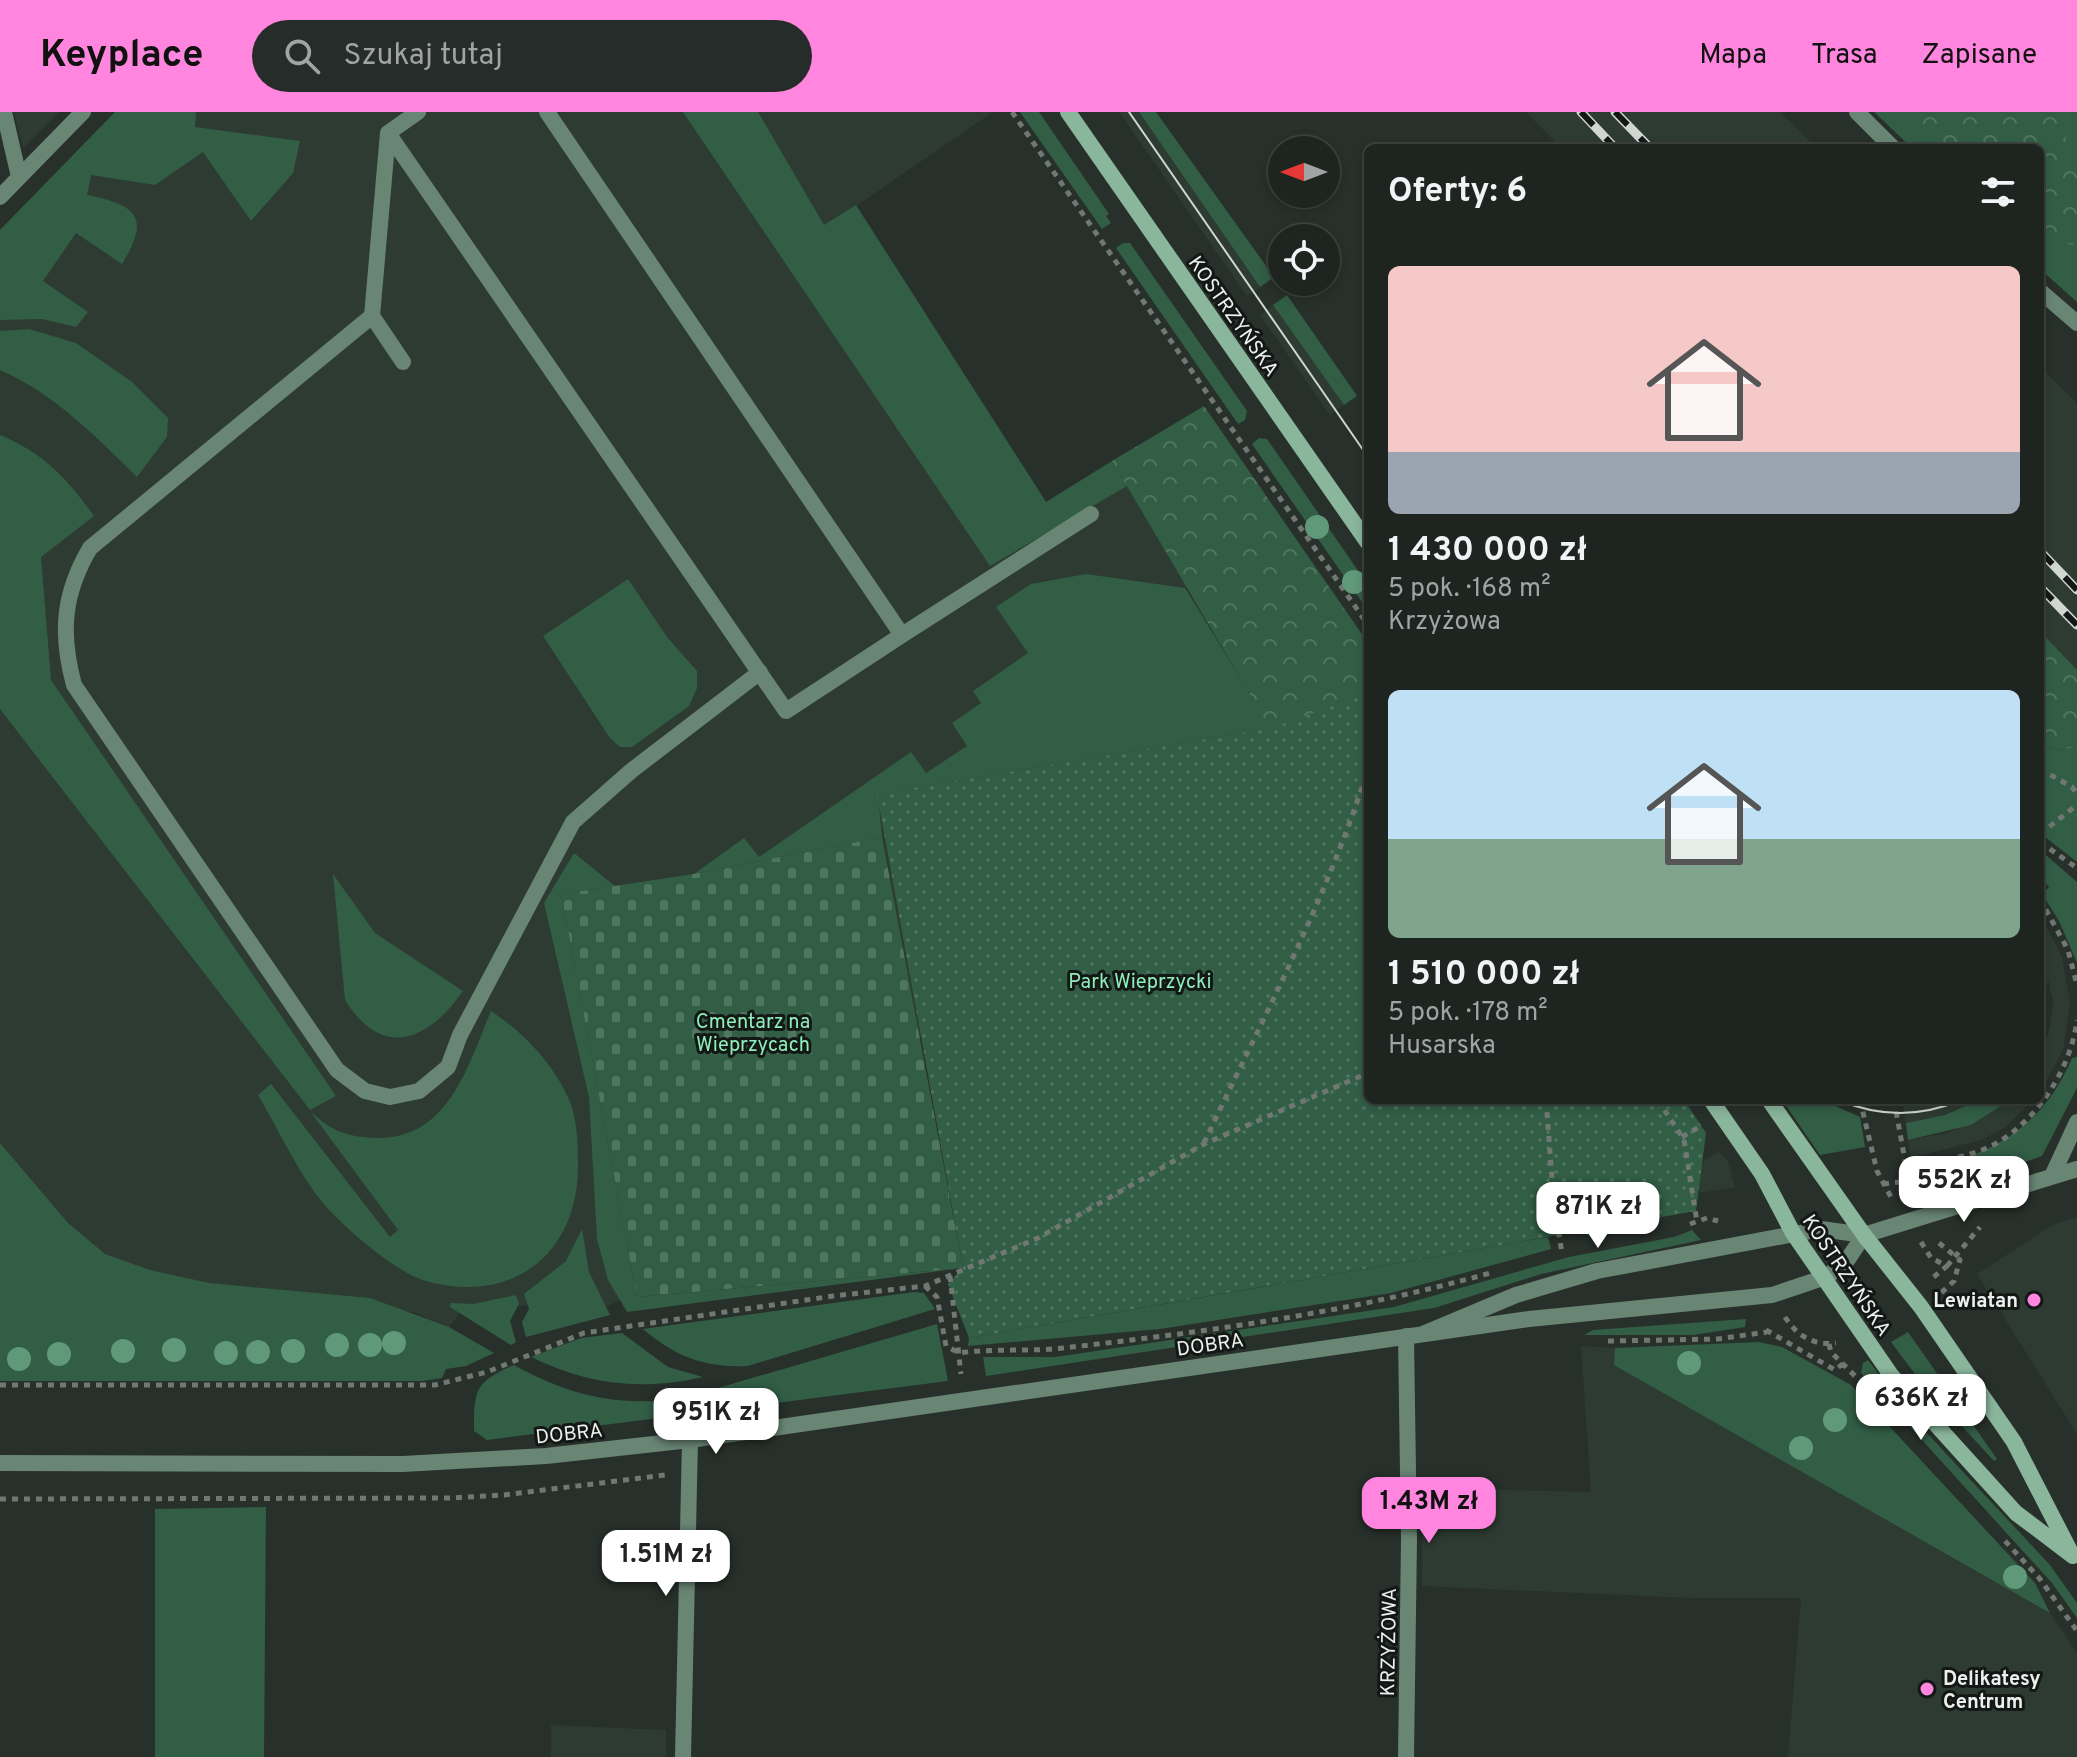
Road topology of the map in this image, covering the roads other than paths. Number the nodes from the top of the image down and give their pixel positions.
1 (4, 112) edge
2 (83, 112) edge
3 (418, 112) edge
4 (547, 112) edge
5 (1068, 112) edge
6 (1857, 112) edge
7 (388, 133) junction
8 (1889, 144) edge
9 (19, 177) junction
10 (0, 197) edge
11 (2044, 294) edge
12 (372, 316) junction
13 (2077, 323) edge
14 (403, 362) dead end
15 (1091, 514) dead end
16 (1364, 537) edge
17 (902, 635) junction
18 (760, 672) junction
19 (1714, 1104) edge
20 (1772, 1104) edge
21 (2077, 1122) edge
22 (2077, 1169) edge
23 (2052, 1176) junction
24 (1793, 1233) junction
25 (1864, 1235) junction
26 (1823, 1278) junction
27 (1415, 1335) junction
28 (690, 1440) junction
29 (0, 1463) edge
30 (2075, 1559) edge
31 (683, 1757) edge
32 (1406, 1757) edge

1 - 9 street
2 - 9 street
3 - 7 street
4 - 17 street
5 - 16 main road, KOSTRZYŃSKA
6 - 8 street
7 - 12 street
7 - 18 street
9 - 10 street
11 - 13 street
12 - 14 street
12 - 18 street
15 - 17 street
17 - 18 street
19 - 24 main road, KOSTRZYŃSKA
20 - 25 main road, KOSTRZYŃSKA
21 - 23 street
22 - 23 street
23 - 25 street
24 - 25 street, DOBRA
24 - 26 main road, KOSTRZYŃSKA
24 - 27 street, DOBRA
25 - 26 street, DOBRA
25 - 30 main road, KOSTRZYŃSKA
26 - 27 street, DOBRA
26 - 30 main road, KOSTRZYŃSKA
27 - 28 street, DOBRA
27 - 32 street, KRZYŻOWA
28 - 29 street, DOBRA
28 - 31 street

